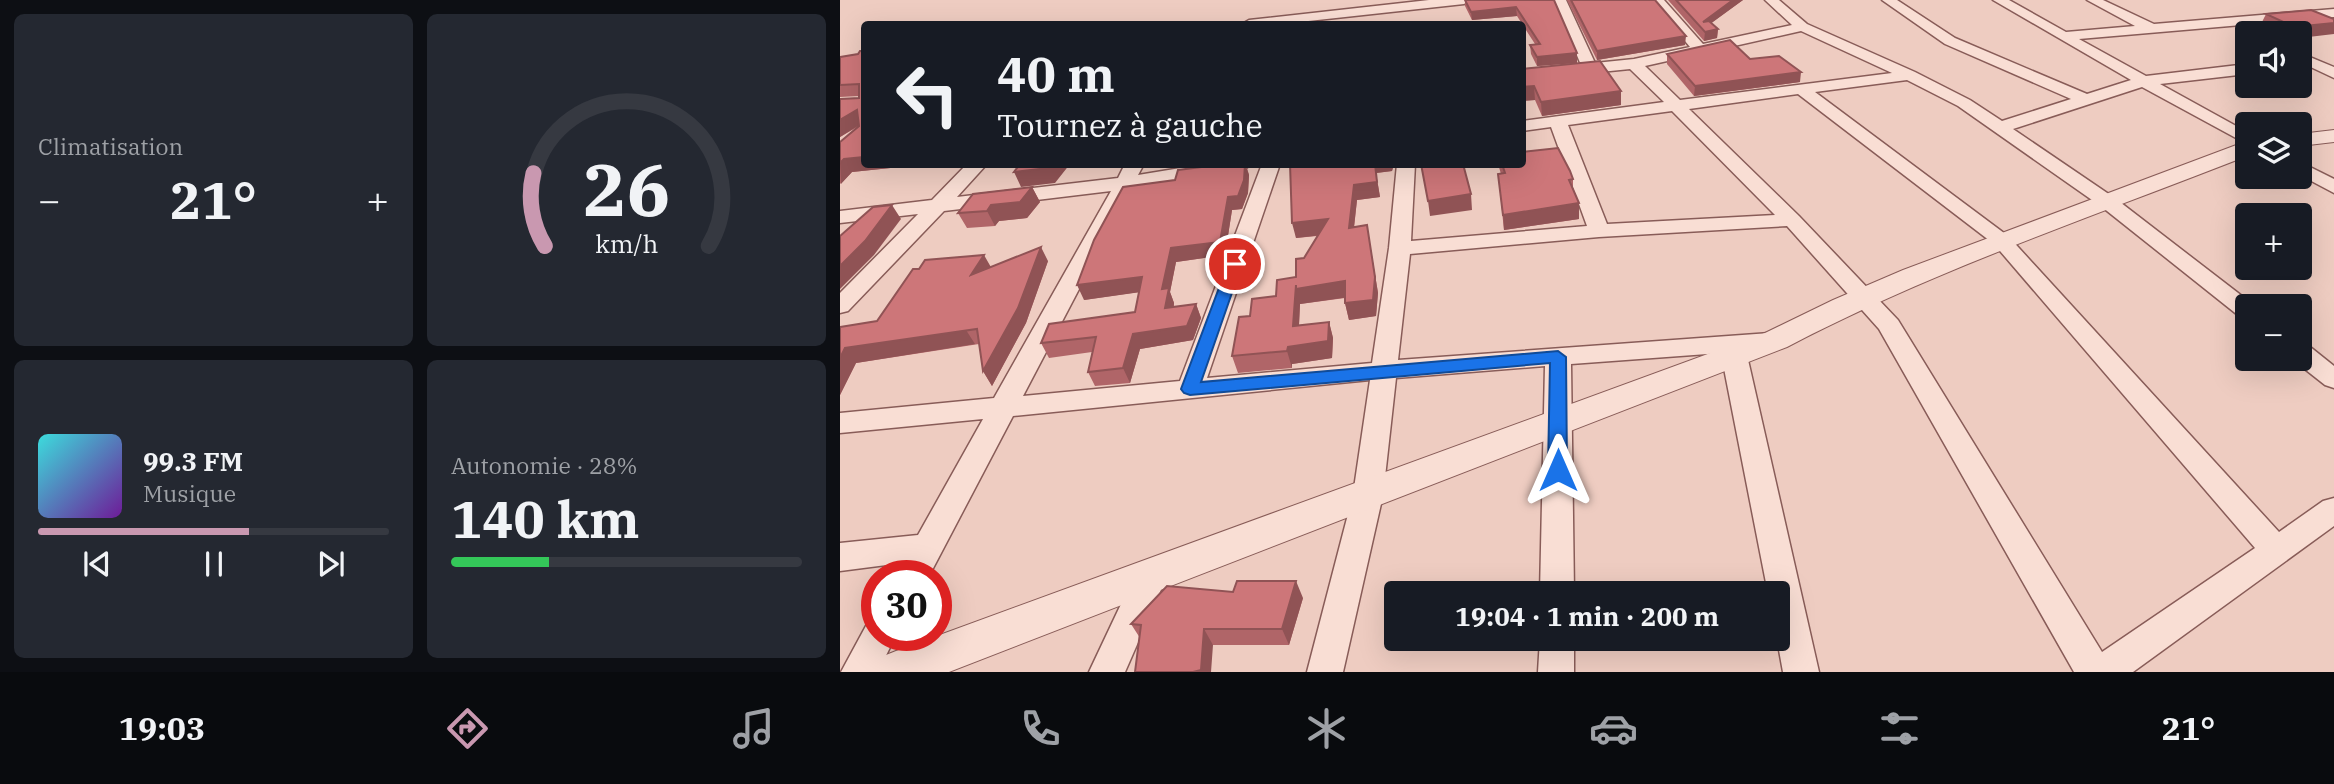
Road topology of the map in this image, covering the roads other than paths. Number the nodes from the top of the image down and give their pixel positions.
1 (1464, 0) edge
2 (1560, 0) edge
3 (1657, 0) edge
4 (1772, 0) edge
5 (1888, 0) edge
6 (1999, 0) edge
7 (2093, 0) edge
8 (2334, 13) edge
9 (1276, 21) edge
10 (2221, 23) junction
11 (1802, 27) junction
12 (2152, 28) junction
13 (2235, 29) edge
14 (2063, 36) junction
15 (1698, 48) junction
16 (2334, 60) edge
17 (2312, 61) edge
18 (1634, 64) junction
19 (2312, 64) edge
20 (1590, 69) junction
21 (2235, 70) edge
22 (2334, 73) edge
23 (1526, 75) edge
24 (1910, 75) junction
25 (2144, 81) junction
26 (1801, 89) junction
27 (2085, 100) junction
28 (1678, 106) junction
29 (1558, 122) junction
30 (1526, 126) edge
31 (2002, 127) junction
32 (2235, 132) edge
33 (2334, 136) edge
34 (2312, 139) edge
35 (2235, 153) edge
36 (974, 168) edge
37 (1198, 168) edge
38 (1270, 168) edge
39 (1406, 168) edge
40 (1130, 174) edge
41 (2312, 175) edge
42 (2334, 187) edge
43 (2109, 203) junction
44 (938, 204) junction
45 (840, 217) edge
46 (1792, 220) junction
47 (1599, 231) junction
48 (2001, 240) junction
49 (1400, 248) junction
50 (1863, 297) junction
51 (2235, 302) edge
52 (840, 306) edge
53 (1733, 349) junction
54 (1558, 357) junction
55 (2312, 362) edge
56 (1385, 370) junction
57 (2334, 379) edge
58 (1190, 389) junction
59 (1002, 407) junction
60 (1558, 421) junction
61 (840, 423) edge
62 (1368, 495) junction
63 (2334, 510) edge
64 (928, 547) junction
65 (2276, 550) junction
66 (840, 556) edge
67 (921, 560) edge
68 (1151, 576) junction
69 (1557, 581) edge
70 (870, 651) edge
71 (1557, 651) edge
72 (859, 672) edge
73 (896, 672) edge
74 (1107, 672) edge
75 (1325, 672) edge
76 (1556, 672) edge
77 (1801, 672) edge
78 (2094, 672) edge
79 (2104, 672) edge

1 - 9 street
2 - 20 street
3 - 15 street
4 - 11 street
5 - 27 street
6 - 14 street
7 - 12 street
8 - 10 street
10 - 12 street
10 - 13 street
11 - 15 street
11 - 24 street
12 - 14 street
14 - 25 street
15 - 18 street
16 - 17 street
18 - 20 street
18 - 28 street
19 - 22 street
20 - 23 street
21 - 25 street
24 - 26 street
24 - 31 street
25 - 27 street
25 - 32 street
26 - 28 street
26 - 48 street
27 - 31 street
28 - 29 street
28 - 46 street
29 - 30 street
29 - 47 street
31 - 43 street
33 - 34 street
35 - 43 street
36 - 44 street
37 - 40 street
38 - 58 street
39 - 49 street
40 - 44 street
40 - 59 street
41 - 42 street
43 - 48 street
43 - 51 street
44 - 45 street
44 - 52 street
46 - 47 street
46 - 50 street
47 - 49 street
48 - 50 street
48 - 65 street
49 - 56 street
50 - 53 street
50 - 78 street
53 - 54 street
53 - 60 street
53 - 77 street
54 - 56 street
54 - 60 street
55 - 57 street
56 - 58 street
56 - 62 street
58 - 59 street
59 - 61 street
59 - 64 street
60 - 62 street
60 - 69 street
62 - 68 street
62 - 75 street
63 - 65 street
64 - 66 street
64 - 67 street
65 - 79 street
68 - 73 street
68 - 74 street
70 - 72 street
71 - 76 street

